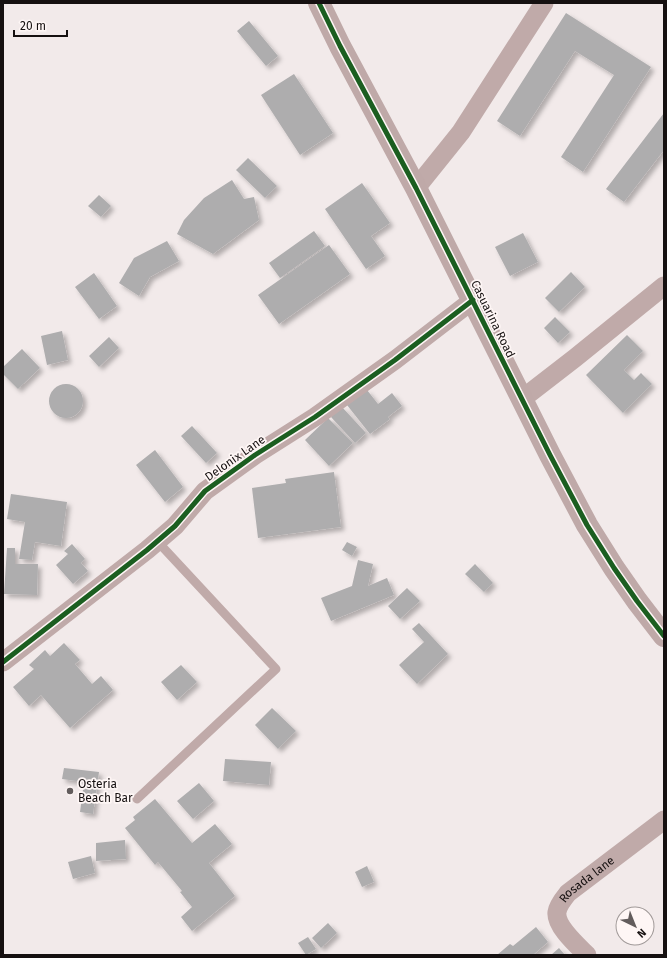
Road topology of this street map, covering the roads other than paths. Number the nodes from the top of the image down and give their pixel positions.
1 (319, 3) edge
2 (544, 3) edge
3 (416, 188) junction
4 (664, 286) edge
5 (473, 300) junction
6 (522, 398) junction
7 (157, 542) junction
8 (664, 636) edge
9 (3, 662) edge
10 (137, 798) dead end
11 (664, 820) edge
12 (586, 955) edge

1 - 3 street, Casuarina Road
2 - 3 street
3 - 5 street, Casuarina Road
4 - 6 street
5 - 6 street, Casuarina Road
5 - 7 street, Delonix Lane
6 - 8 street, Casuarina Road
7 - 9 street, Delonix Lane
7 - 10 lane
11 - 12 street, Rosada lane

